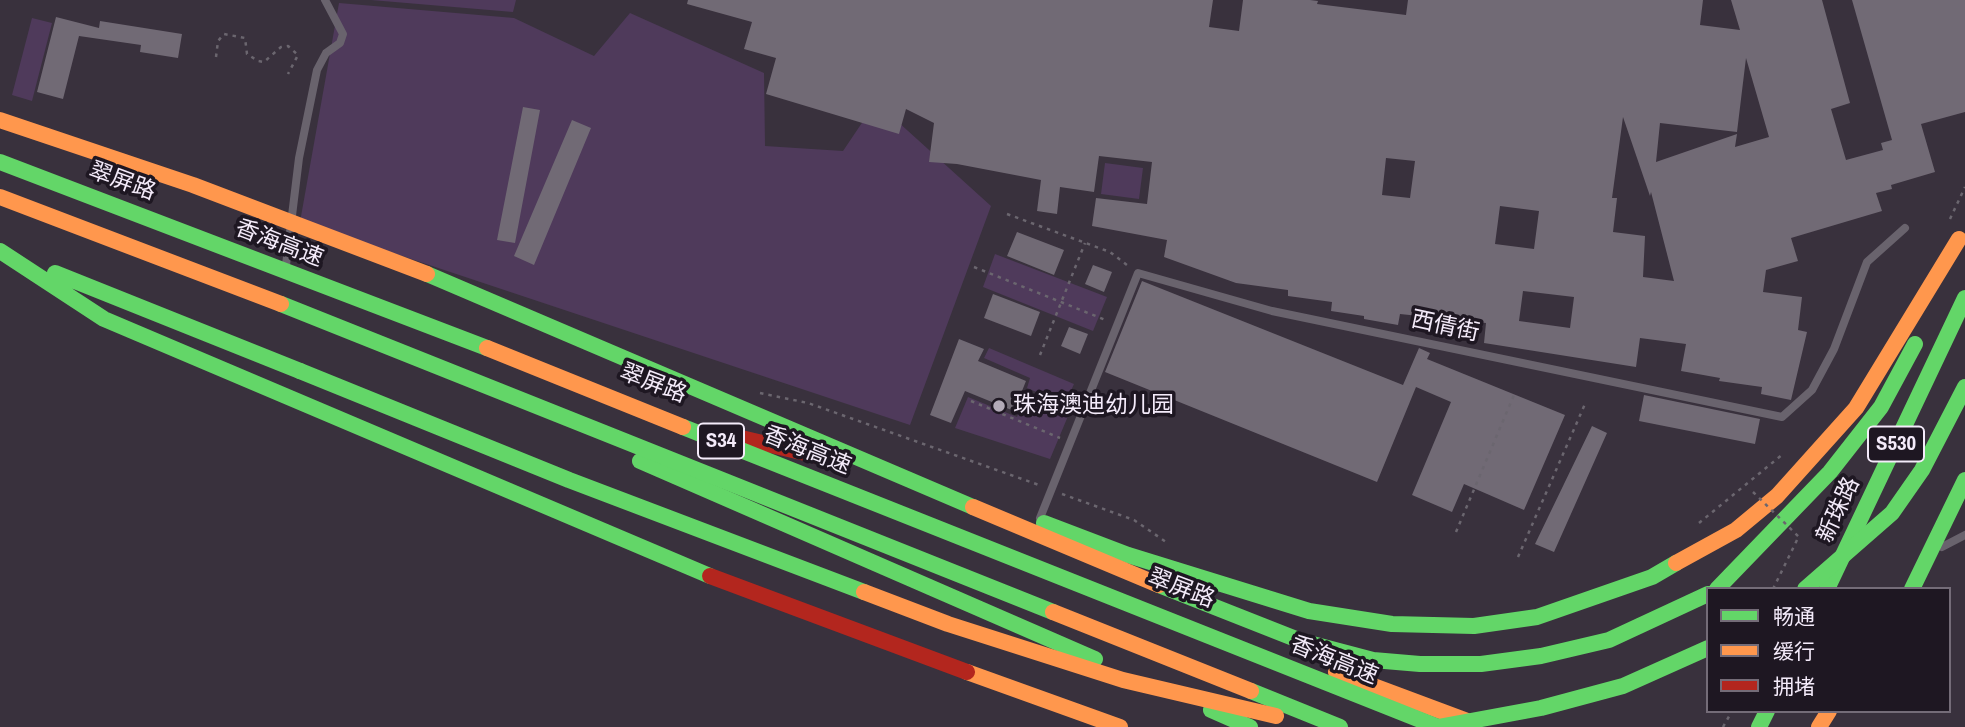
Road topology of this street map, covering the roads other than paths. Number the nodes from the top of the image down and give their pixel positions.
1 (324, 0) edge
2 (0, 120) edge
3 (0, 162) edge
4 (0, 197) edge
5 (0, 209) edge
6 (1906, 228) dead end
7 (1962, 232) edge
8 (0, 251) edge
9 (286, 265) junction
10 (1965, 298) edge
11 (1965, 387) edge
12 (715, 432) junction
13 (1965, 480) edge
14 (1039, 521) junction
15 (1965, 535) edge
16 (1928, 558) junction
17 (1719, 587) edge
18 (1807, 587) edge
19 (1828, 587) edge
20 (1913, 587) edge
21 (1706, 595) edge
22 (1706, 650) edge
23 (1120, 727) edge
24 (1250, 727) edge
25 (1343, 727) edge
26 (1438, 727) edge
27 (1483, 727) edge

1 - 9 lane
2 - 21 main road, bridge
3 - 9 main road, 翠屏路
3 - 26 main road, 香海高速 / S34, bridge
4 - 25 main road, S34, bridge
5 - 24 main road
6 - 14 lane, 西倩街
7 - 14 main road
7 - 17 main road
8 - 23 main road
8 - 25 main road, bridge
9 - 12 main road, 翠屏路
10 - 19 main road, 新珠路 / S530
11 - 18 main road, bridge
12 - 14 main road
12 - 27 main road, 翠屏路
13 - 16 main road
15 - 16 lane
16 - 20 main road
22 - 26 main road, bridge

